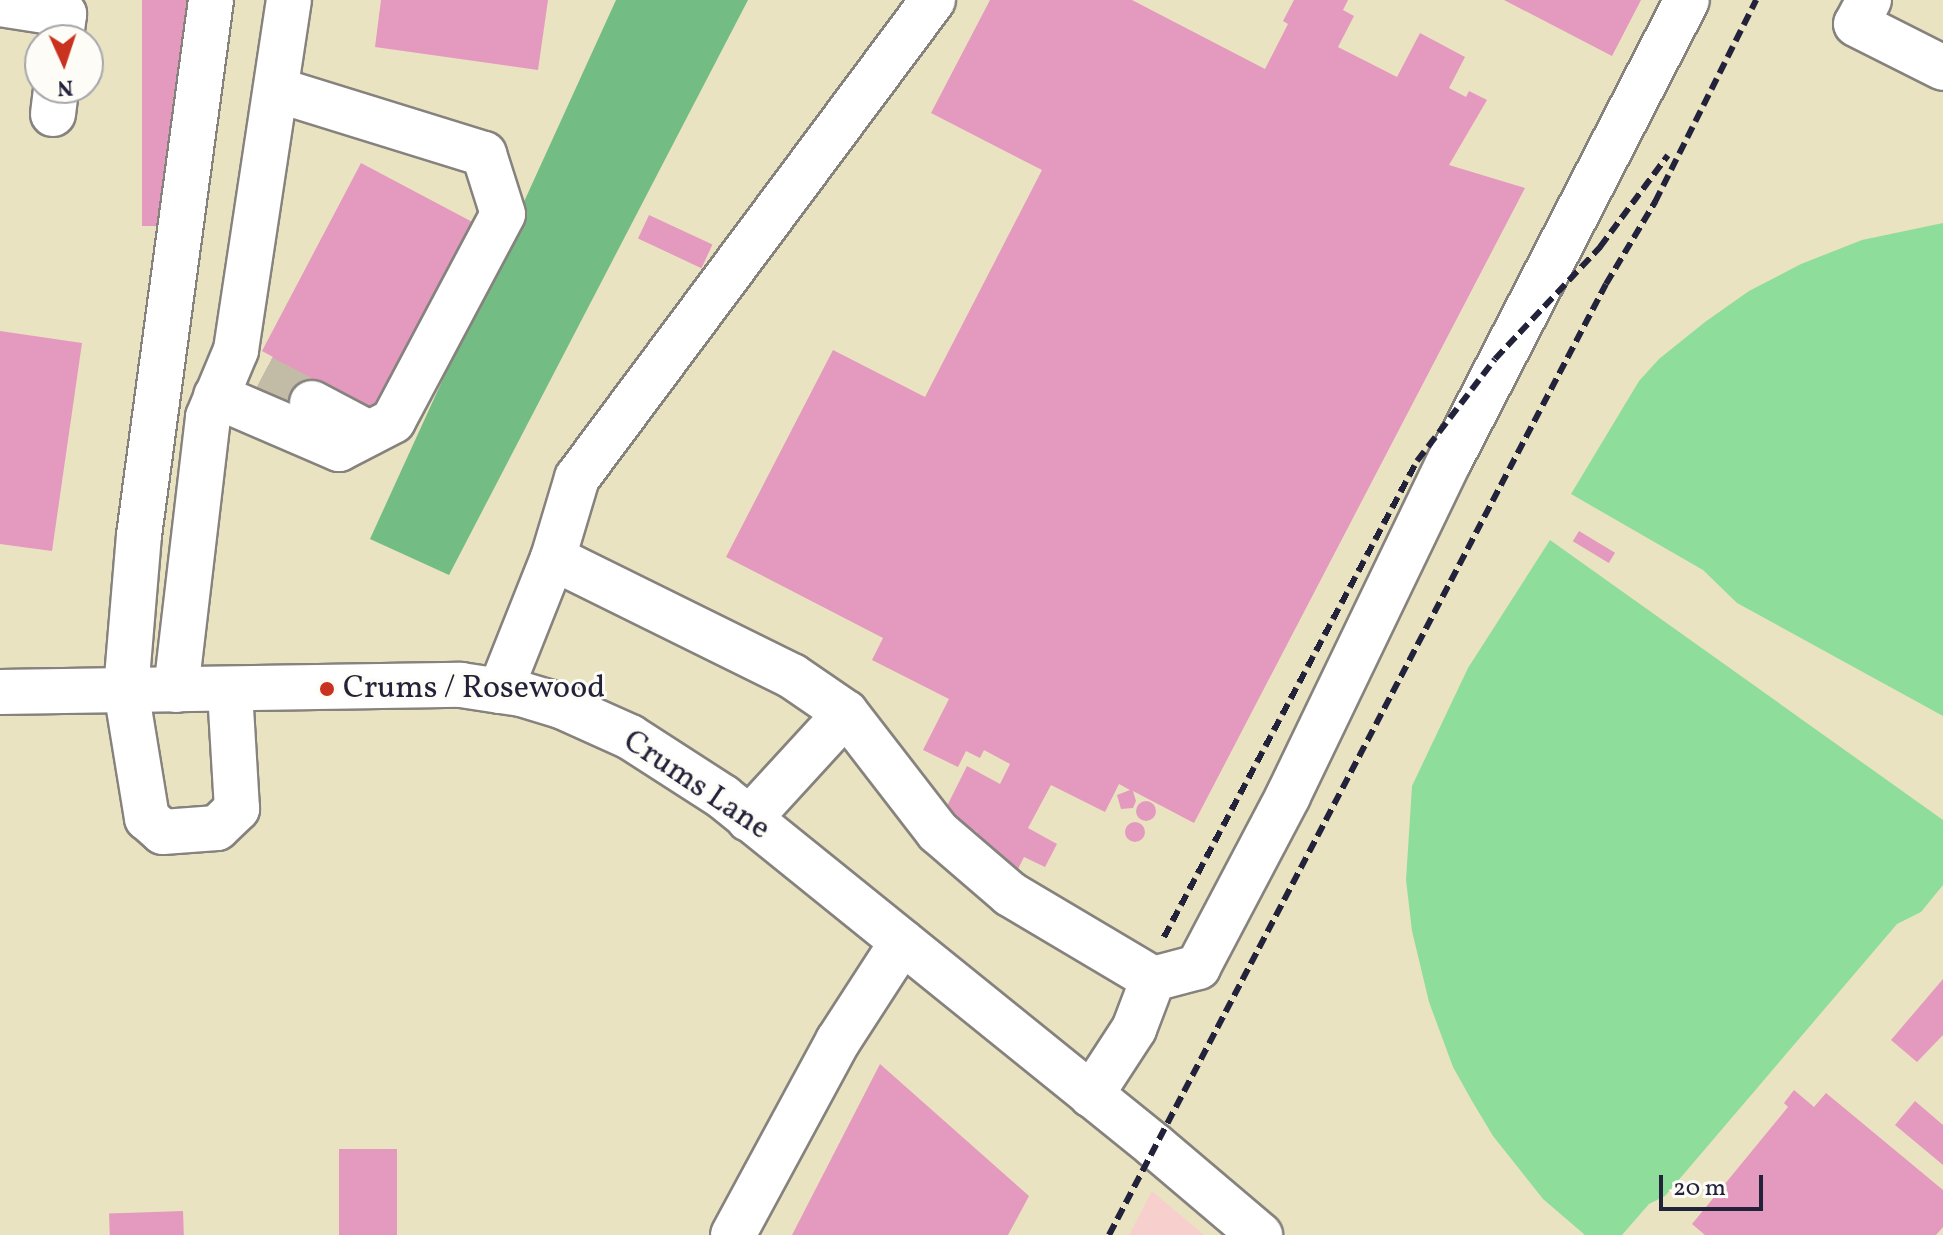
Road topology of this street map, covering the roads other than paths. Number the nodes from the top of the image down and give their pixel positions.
1 (211, 0) edge
2 (289, 0) edge
3 (933, 0) edge
4 (1687, 0) edge
5 (0, 4) edge
6 (1863, 12) edge
7 (63, 24) edge
8 (1943, 68) edge
9 (277, 90) junction
10 (237, 378) junction
11 (312, 403) tunnel mouth
12 (369, 433) junction
13 (553, 558) junction
14 (126, 690) junction
15 (176, 690) junction
16 (230, 690) junction
17 (500, 691) junction
18 (0, 692) edge
19 (846, 713) junction
20 (749, 819) junction
21 (902, 942) junction
22 (1153, 979) junction
23 (1091, 1095) junction
24 (733, 1235) edge
25 (1260, 1235) edge

1 - 14 street
2 - 9 street
3 - 13 street
4 - 22 street
5 - 7 street
6 - 8 street
9 - 10 street
9 - 12 street
10 - 12 street
10 - 15 street
11 - 12 street
13 - 17 street
13 - 19 street
14 - 15 street, Crums Lane
14 - 16 street
14 - 18 street, Crums Lane
15 - 16 street, Crums Lane
16 - 17 street, Crums Lane
17 - 20 street, Crums Lane
19 - 20 street
19 - 22 street
20 - 21 street, Crums Lane
21 - 23 street, Crums Lane
21 - 24 street
22 - 23 street
23 - 25 street, Crums Lane

